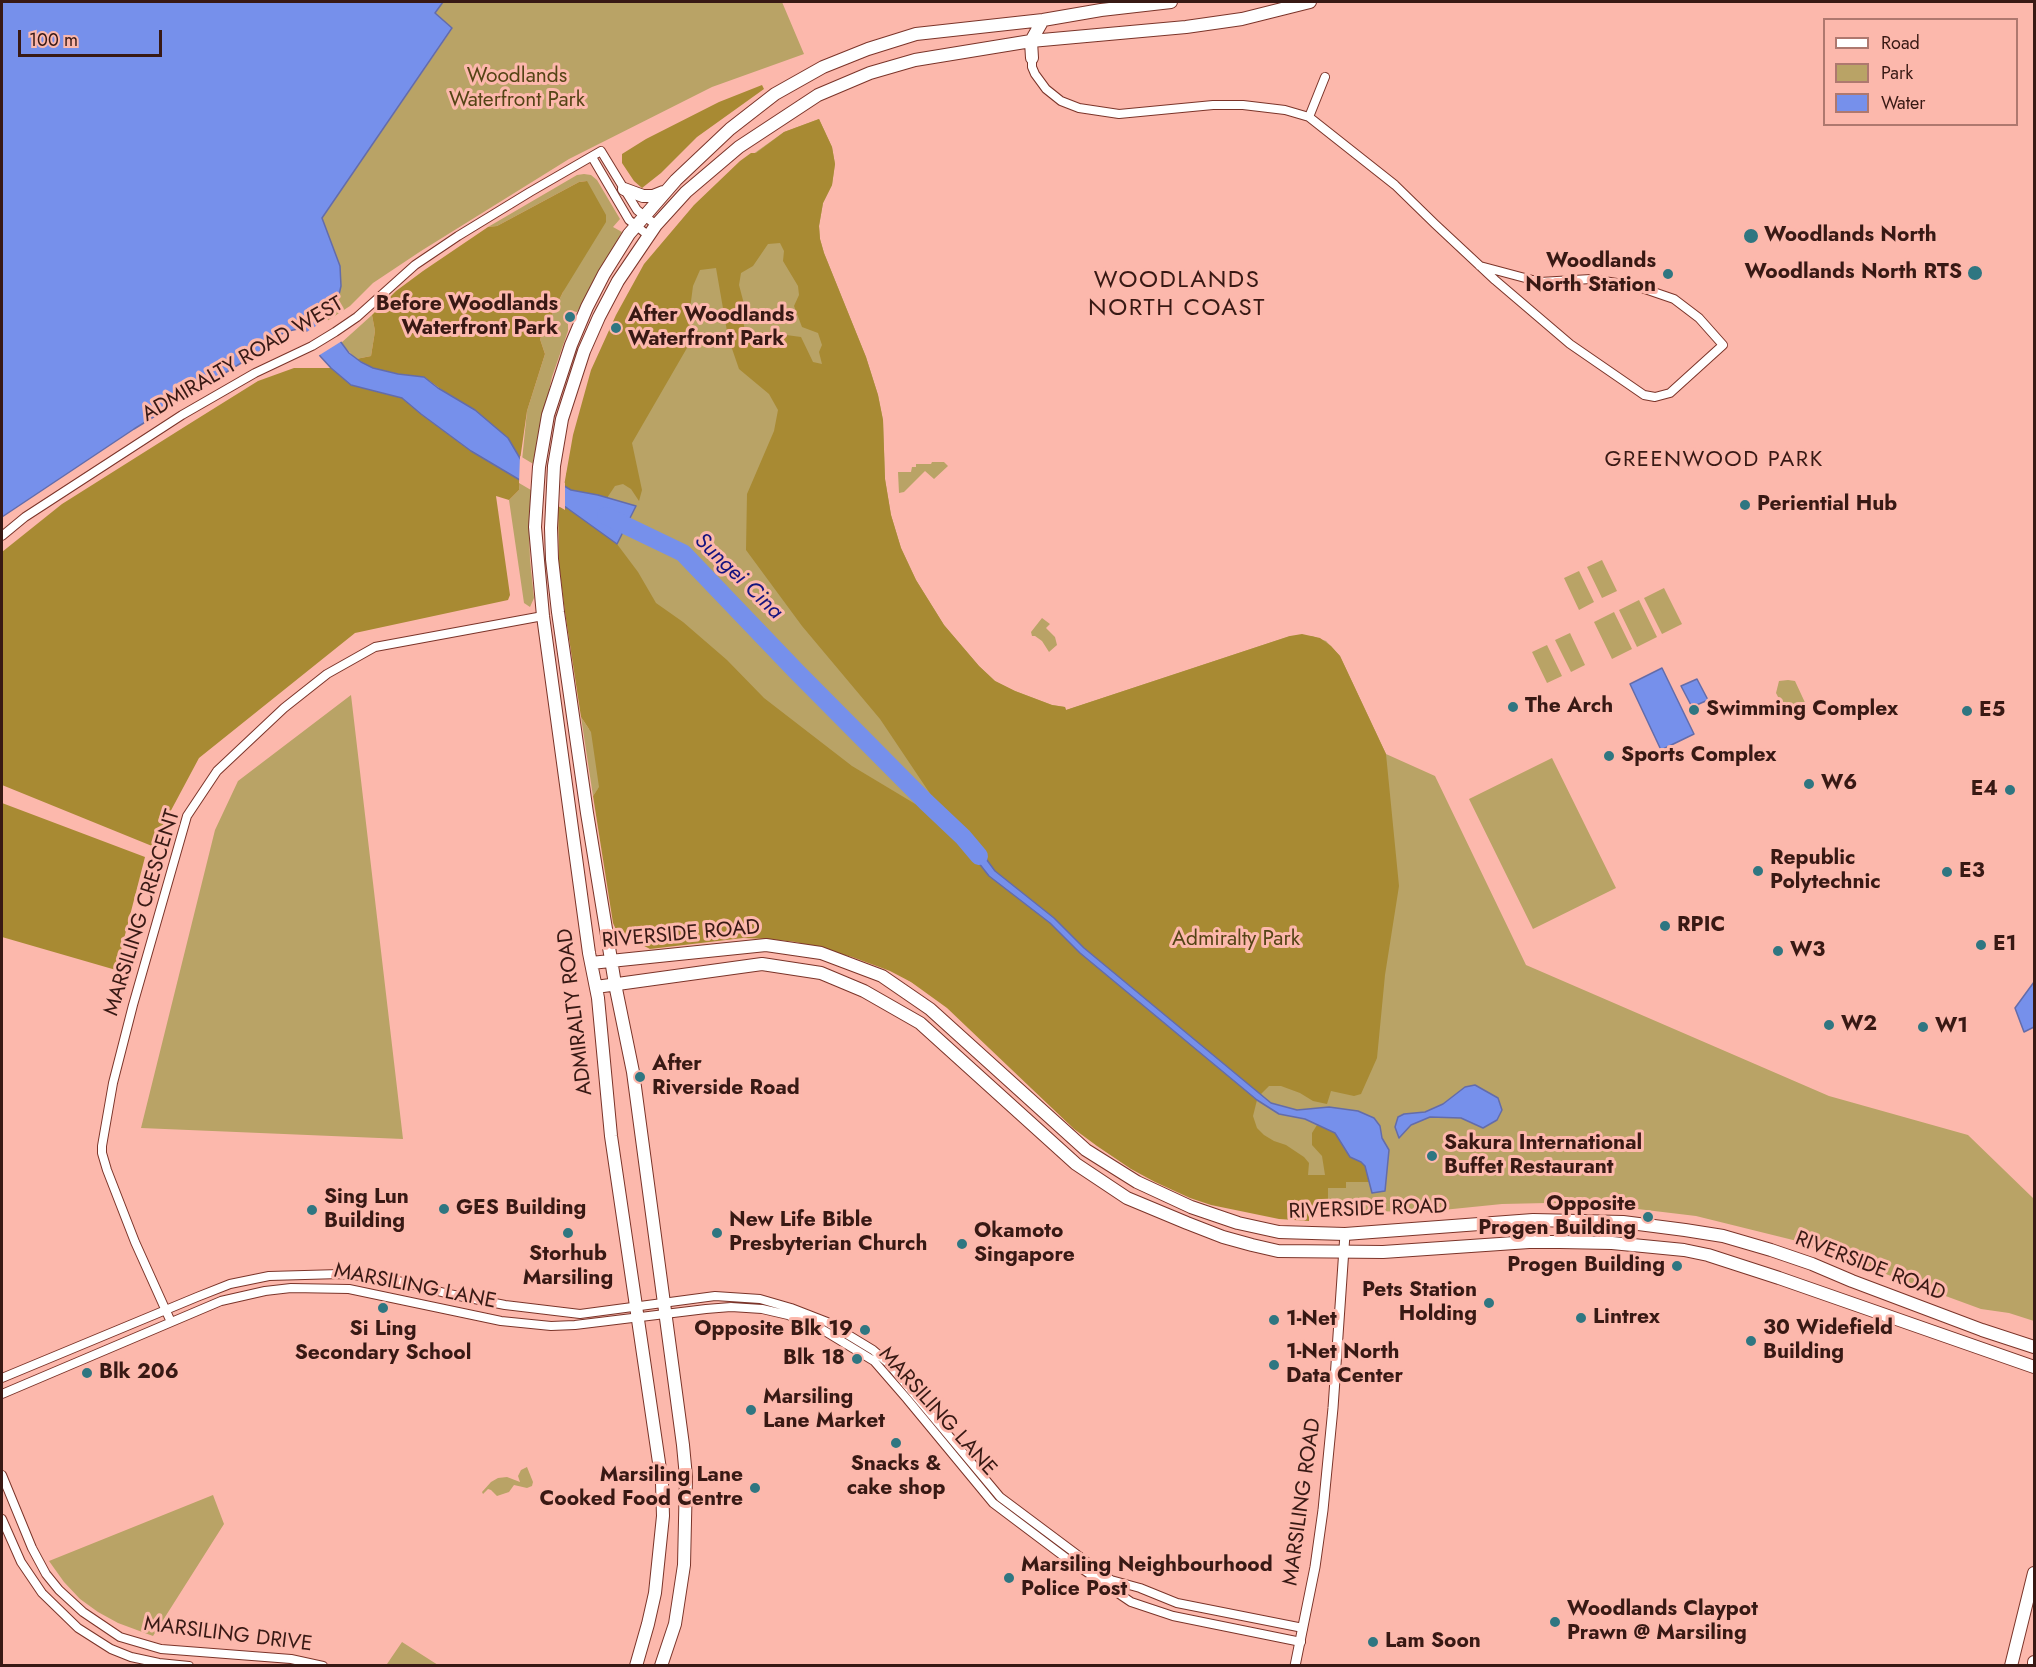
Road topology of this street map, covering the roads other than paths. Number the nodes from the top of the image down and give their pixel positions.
1 (1171, 2) edge
2 (1310, 2) edge
3 (1043, 20) junction
4 (1010, 24) junction
5 (1031, 41) junction
6 (1007, 44) junction
7 (1032, 58) junction
8 (1325, 77) dead end
9 (1309, 117) junction
10 (592, 157) junction
11 (624, 189) junction
12 (665, 191) junction
13 (644, 215) junction
14 (656, 225) junction
15 (635, 226) junction
16 (649, 236) junction
17 (1480, 266) junction
18 (2, 536) edge
19 (543, 616) junction
20 (611, 960) junction
21 (591, 963) junction
22 (615, 984) junction
23 (596, 987) junction
24 (1345, 1234) junction
25 (1344, 1252) junction
26 (666, 1309) junction
27 (165, 1310) junction
28 (638, 1312) junction
29 (171, 1322) junction
30 (2034, 1346) edge
31 (2034, 1367) edge
32 (2, 1378) edge
33 (2, 1394) edge
34 (911, 1396) junction
35 (2, 1475) edge
36 (2, 1519) edge
37 (2034, 1573) edge
38 (1304, 1628) junction
39 (1301, 1642) junction
40 (189, 1665) edge
41 (323, 1665) edge
42 (636, 1665) edge
43 (661, 1665) edge
44 (1295, 1665) edge
45 (2011, 1665) edge

1 - 3 main road
2 - 5 main road
3 - 4 main road
3 - 5 main road
4 - 5 main road
4 - 12 main road
5 - 6 main road
5 - 7 main road
6 - 7 main road
6 - 14 main road
7 - 9 street
8 - 9 street
9 - 17 street
10 - 11 street, ADMIRALTY ROAD WEST
10 - 15 street
10 - 18 street, ADMIRALTY ROAD WEST
11 - 12 main road
11 - 13 street, ADMIRALTY ROAD WEST
12 - 13 main road
13 - 14 street, ADMIRALTY ROAD WEST
13 - 15 main road
14 - 16 main road
15 - 16 street
15 - 19 main road, ADMIRALTY ROAD
16 - 20 main road, ADMIRALTY ROAD
17 - 17 street
19 - 21 main road, ADMIRALTY ROAD
19 - 27 street, MARSILING CRESCENT
20 - 21 main road, RIVERSIDE ROAD
20 - 22 main road, ADMIRALTY ROAD
20 - 24 main road, RIVERSIDE ROAD
21 - 23 main road, ADMIRALTY ROAD
22 - 23 main road, RIVERSIDE ROAD
22 - 25 main road, RIVERSIDE ROAD
22 - 26 main road, ADMIRALTY ROAD
23 - 28 main road, ADMIRALTY ROAD
24 - 25 street, MARSILING ROAD
24 - 30 main road, RIVERSIDE ROAD
25 - 31 main road, RIVERSIDE ROAD
25 - 38 street, MARSILING ROAD
26 - 28 street, MARSILING LANE
26 - 34 street, MARSILING LANE
26 - 43 main road, ADMIRALTY ROAD
27 - 28 street, MARSILING LANE
27 - 29 street, MARSILING CRESCENT
27 - 32 street, MARSILING LANE
28 - 29 street, MARSILING LANE
28 - 42 main road, ADMIRALTY ROAD
29 - 33 street, MARSILING LANE
34 - 38 street, MARSILING LANE
34 - 39 street, MARSILING LANE
35 - 41 street, MARSILING DRIVE
36 - 40 street, MARSILING DRIVE
37 - 45 main road
38 - 39 street, MARSILING ROAD
39 - 44 street, MARSILING ROAD

